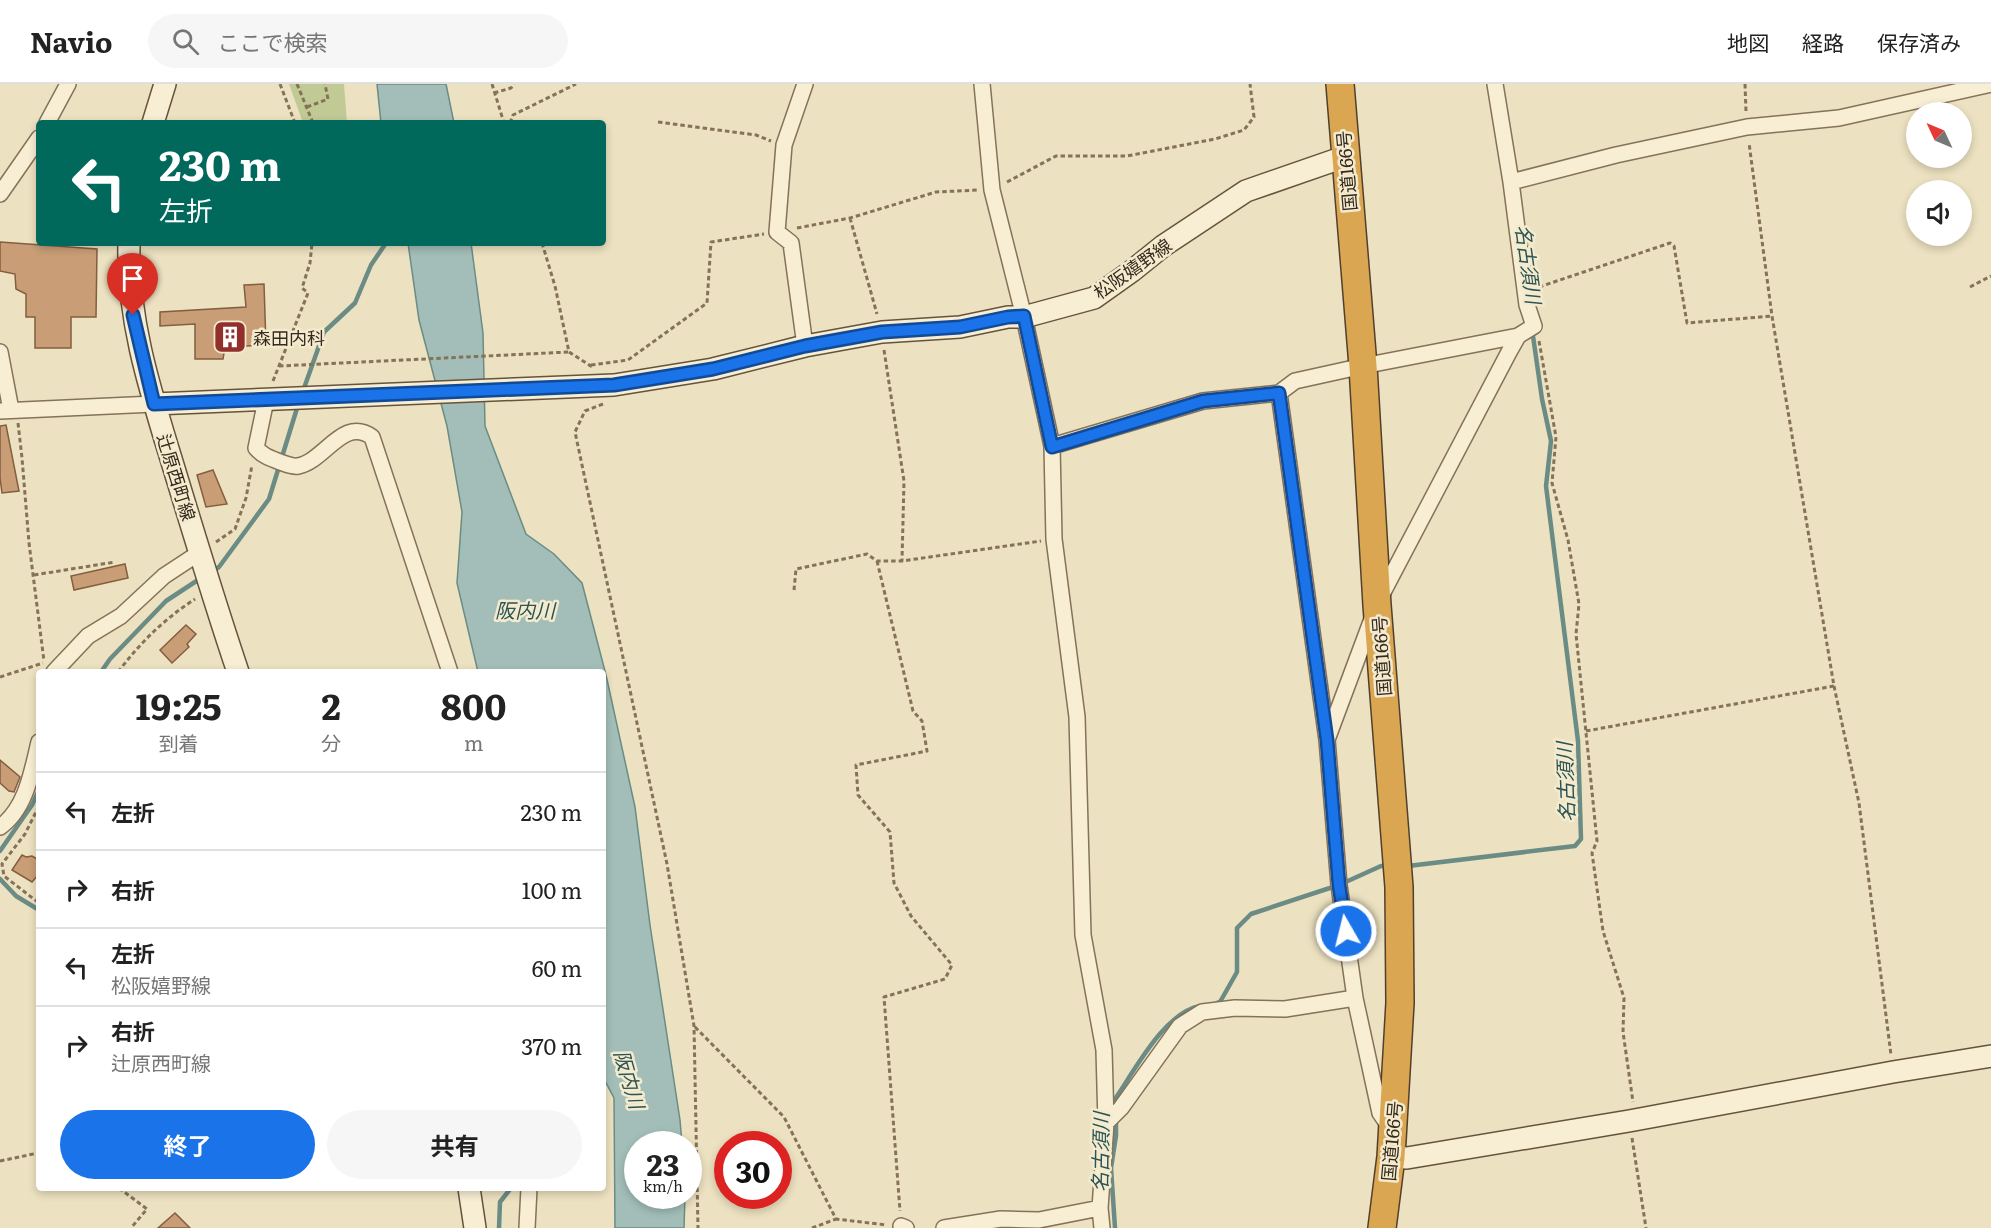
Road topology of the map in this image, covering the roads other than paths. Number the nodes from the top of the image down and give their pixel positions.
1 (68, 84) edge
2 (165, 84) edge
3 (805, 84) edge
4 (982, 84) edge
5 (1340, 84) edge
6 (1495, 84) edge
7 (1991, 84) edge
8 (49, 120) edge
9 (154, 120) edge
10 (36, 142) edge
11 (1344, 157) junction
12 (1511, 182) junction
13 (0, 194) edge
14 (129, 246) edge
15 (1024, 316) junction
16 (1519, 336) junction
17 (805, 346) junction
18 (0, 352) edge
19 (1363, 366) junction
20 (1279, 393) junction
21 (266, 400) junction
22 (154, 404) junction
23 (10, 410) edge
24 (1052, 447) junction
25 (199, 553) junction
26 (1377, 605) junction
27 (51, 669) edge
28 (237, 669) edge
29 (449, 669) edge
30 (1327, 740) junction
31 (36, 754) edge
32 (0, 827) edge
33 (1355, 998) junction
34 (1991, 1056) edge
35 (1106, 1122) junction
36 (1392, 1131) junction
37 (1391, 1157) junction
38 (469, 1191) edge
39 (529, 1191) edge
40 (1100, 1208) junction
41 (475, 1228) edge
42 (527, 1228) edge
43 (944, 1228) edge
44 (1102, 1228) edge
45 (1382, 1228) edge

1 - 8 street
2 - 9 main road
3 - 17 street
4 - 15 street
5 - 11 highway, 国道166号
6 - 12 street
7 - 12 street
10 - 13 street
11 - 15 main road, 松阪嬉野線
11 - 19 highway, 国道166号
12 - 16 street
14 - 22 main road, 辻原西町線
15 - 17 main road, 松阪嬉野線
15 - 24 street
16 - 19 street
16 - 26 street
17 - 21 main road, 松阪嬉野線
18 - 23 street
19 - 20 street
19 - 26 highway, 国道166号
20 - 24 street
20 - 30 street
21 - 22 main road, 松阪嬉野線
21 - 29 street
22 - 23 street
22 - 25 main road, 辻原西町線
24 - 35 street
25 - 27 street
25 - 28 main road, 辻原西町線
26 - 30 street
26 - 36 highway, 国道166号
30 - 33 street
31 - 32 street
33 - 35 street
33 - 36 street
34 - 37 main road
35 - 40 street
36 - 37 highway, 国道166号
37 - 45 highway, 国道166号
38 - 41 main road
39 - 42 street
40 - 43 street
40 - 44 street

